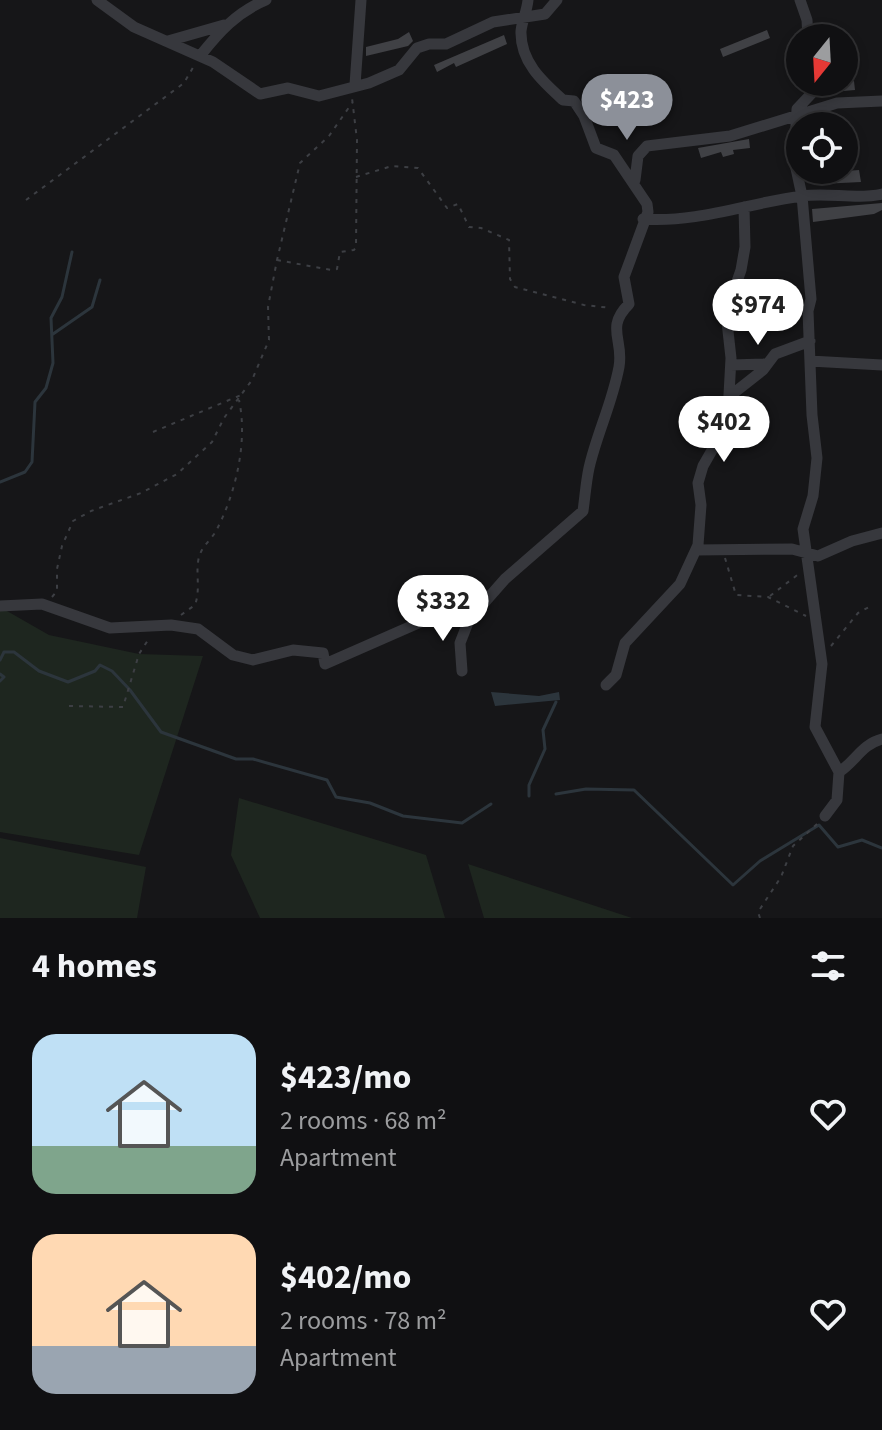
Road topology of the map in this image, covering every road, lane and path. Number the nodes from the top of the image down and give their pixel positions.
1 (97, 0) edge
2 (266, 0) edge
3 (361, 0) edge
4 (528, 0) edge
5 (557, 0) edge
6 (800, 0) edge
7 (527, 17) junction
8 (807, 24) edge
9 (225, 25) junction
10 (167, 42) junction
11 (200, 56) junction
12 (354, 85) junction
13 (810, 96) edge
14 (882, 101) edge
15 (352, 103) junction
16 (798, 112) edge
17 (812, 112) edge
18 (786, 121) edge
19 (356, 177) junction
20 (635, 182) junction
21 (799, 184) edge
22 (882, 194) edge
23 (802, 196) junction
24 (26, 200) dead end
25 (744, 207) junction
26 (643, 219) junction
27 (277, 260) junction
28 (619, 313) junction
29 (810, 341) junction
30 (810, 361) junction
31 (766, 364) junction
32 (731, 365) junction
33 (882, 365) edge
34 (242, 394) junction
35 (730, 396) junction
36 (239, 398) junction
37 (153, 432) dead end
38 (882, 533) edge
39 (696, 550) junction
40 (723, 552) junction
41 (808, 560) junction
42 (768, 597) junction
43 (42, 604) junction
44 (0, 606) edge
45 (869, 607) dead end
46 (469, 620) junction
47 (815, 620) junction
48 (171, 625) junction
49 (157, 626) junction
50 (822, 664) junction
51 (462, 671) dead end
52 (606, 685) dead end
53 (69, 706) dead end
54 (882, 739) edge
55 (839, 772) junction
56 (825, 816) joint
57 (760, 918) edge

1 - 10 street
2 - 9 street
3 - 12 street
4 - 7 street
5 - 7 street
6 - 8 street
7 - 12 street
7 - 20 street
9 - 10 street
9 - 11 street
10 - 11 street
11 - 12 street
11 - 24 path
12 - 15 path
13 - 16 street
14 - 17 street
15 - 19 path
15 - 27 path
18 - 20 street
19 - 27 path
19 - 28 path
20 - 26 street
21 - 23 street
22 - 23 street
23 - 25 street
23 - 29 street
25 - 26 street
25 - 32 street
26 - 28 street
27 - 34 path
28 - 46 street
29 - 30 street
29 - 31 street
30 - 33 street
30 - 41 street
31 - 32 street
31 - 35 street
32 - 35 street
34 - 36 path
34 - 37 path
35 - 39 street
36 - 43 path
36 - 48 path
38 - 41 street
39 - 40 street
39 - 52 street
40 - 41 street
40 - 42 path
41 - 42 path
41 - 47 street
42 - 47 path
43 - 44 street
43 - 49 street
45 - 50 path
46 - 48 street
46 - 51 street
47 - 50 street
48 - 49 street
49 - 53 path
50 - 55 street
54 - 55 street
55 - 56 street
56 - 57 path

